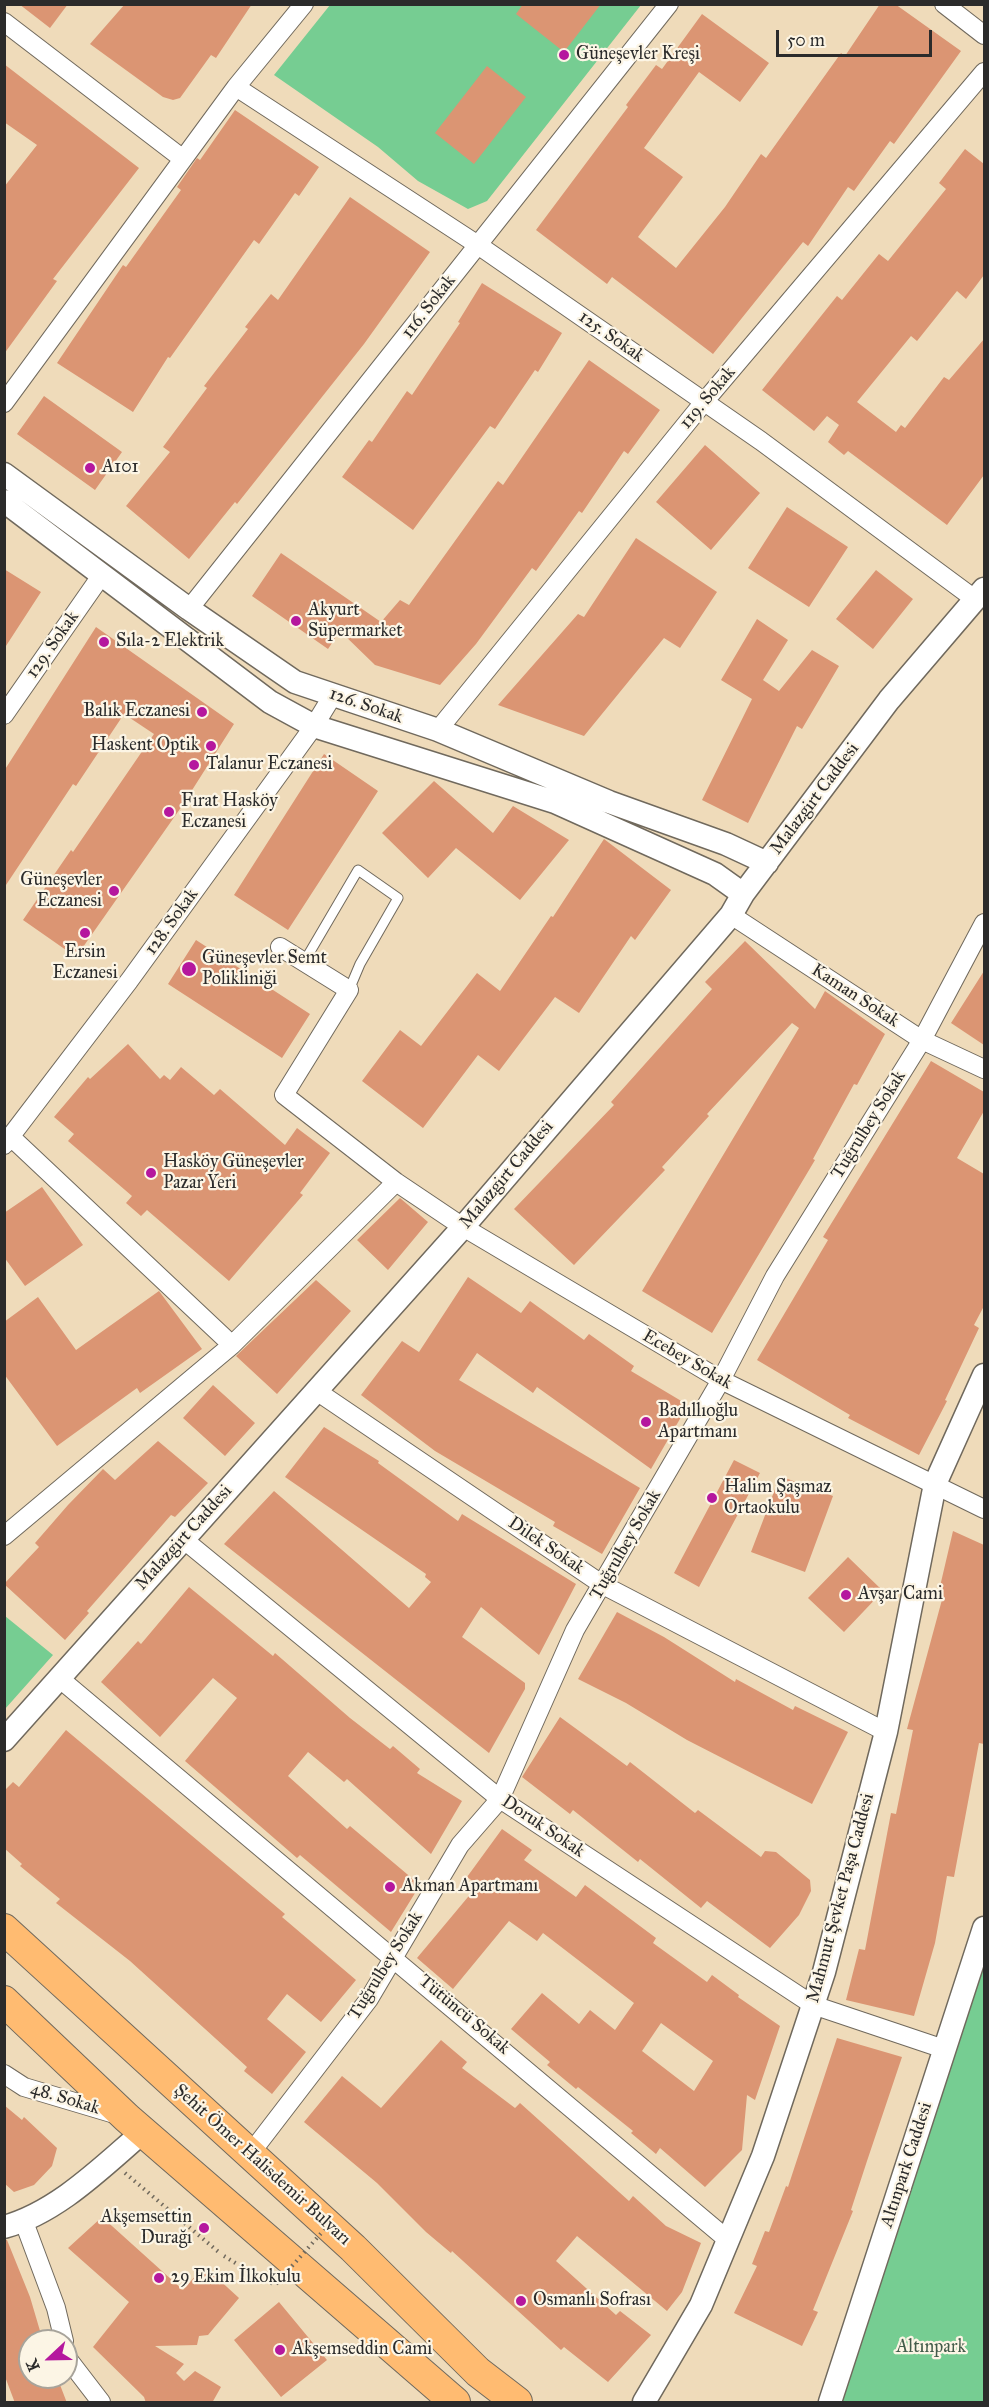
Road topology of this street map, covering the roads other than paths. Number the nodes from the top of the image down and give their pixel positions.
1 (304, 4) edge
2 (669, 4) edge
3 (944, 4) edge
4 (4, 22) edge
5 (984, 35) edge
6 (984, 72) edge
7 (236, 87) junction
8 (183, 159) junction
9 (478, 245) junction
10 (704, 402) junction
11 (4, 403) edge
12 (4, 474) edge
13 (4, 501) edge
14 (100, 576) junction
15 (980, 595) edge
16 (189, 609) junction
17 (333, 695) junction
18 (4, 715) edge
19 (314, 726) junction
20 (438, 730) junction
21 (767, 863) junction
22 (742, 894) junction
23 (731, 915) junction
24 (984, 923) edge
25 (280, 947) dead end
26 (304, 962) junction
27 (349, 990) junction
28 (922, 1040) junction
29 (984, 1069) edge
30 (8, 1141) edge
31 (396, 1182) junction
32 (463, 1227) junction
33 (231, 1345) junction
34 (984, 1375) edge
35 (721, 1380) junction
36 (315, 1390) junction
37 (935, 1484) junction
38 (984, 1509) edge
39 (4, 1536) edge
40 (183, 1539) junction
41 (603, 1585) junction
42 (59, 1678) junction
43 (886, 1732) junction
44 (4, 1740) edge
45 (500, 1799) junction
46 (984, 1928) edge
47 (4, 1929) edge
48 (394, 1957) junction
49 (4, 2001) edge
50 (813, 2006) junction
51 (944, 2049) junction
52 (4, 2074) edge
53 (135, 2125) junction
54 (250, 2154) junction
55 (14, 2224) edge
56 (728, 2240) junction
57 (60, 2329) edge
58 (78, 2372) edge
59 (443, 2399) edge
60 (101, 2403) edge
61 (517, 2403) edge
62 (644, 2403) edge
63 (830, 2403) edge

1 - 7 street
2 - 9 street, 116. Sokak
3 - 5 street
4 - 8 street
6 - 10 street, 119. Sokak
7 - 8 street
7 - 9 street, 125. Sokak
8 - 11 street
9 - 10 street, 125. Sokak
9 - 16 street, 116. Sokak
10 - 15 street, 125. Sokak
10 - 20 street, 119. Sokak
12 - 16 street, 126. Sokak
13 - 14 street, 126. Sokak
14 - 18 street, 129. Sokak
14 - 19 street, 126. Sokak
15 - 21 street, Malazgirt Caddesi
16 - 17 street, 126. Sokak
17 - 19 street, 128. Sokak
17 - 20 street, 126. Sokak
19 - 22 street, 126. Sokak
19 - 30 street, 128. Sokak
20 - 21 street, 126. Sokak
21 - 22 street, Malazgirt Caddesi
22 - 23 street, Malazgirt Caddesi
23 - 28 street, Kaman Sokak
23 - 32 street, Malazgirt Caddesi
24 - 28 street, Tuğrulbey Sokak
25 - 26 street
26 - 27 street
26 - 27 lane
27 - 31 street, Ecebey Sokak
28 - 29 street, Kaman Sokak
28 - 35 street, Tuğrulbey Sokak
30 - 33 street
31 - 32 street, Ecebey Sokak
31 - 33 street
32 - 35 street, Ecebey Sokak
32 - 36 street, Malazgirt Caddesi
33 - 39 street
34 - 37 street, Mahmut Şevket Paşa Caddesi
35 - 37 street, Ecebey Sokak
35 - 41 street, Tuğrulbey Sokak
36 - 40 street, Malazgirt Caddesi
36 - 41 street, Dilek Sokak
37 - 38 street, Ecebey Sokak
37 - 43 street, Mahmut Şevket Paşa Caddesi
40 - 42 street, Malazgirt Caddesi
40 - 45 street, Doruk Sokak
41 - 43 street, Dilek Sokak
41 - 45 street, Tuğrulbey Sokak
42 - 44 street, Malazgirt Caddesi
42 - 48 street, Tütüncü Sokak
43 - 50 street, Mahmut Şevket Paşa Caddesi
45 - 48 street, Tuğrulbey Sokak
45 - 50 street, Doruk Sokak
46 - 51 street, Altınpark Caddesi
47 - 54 highway, Şehit Ömer Halisdemir Bulvarı
48 - 54 street, Tuğrulbey Sokak
48 - 56 street, Tütüncü Sokak
49 - 53 highway
50 - 51 street, Doruk Sokak
50 - 56 street, Mahmut Şevket Paşa Caddesi
51 - 63 street, Altınpark Caddesi
52 - 53 street, 48. Sokak
53 - 55 street
53 - 59 highway
54 - 61 highway, Şehit Ömer Halisdemir Bulvarı
55 - 57 street
56 - 62 street, Mahmut Şevket Paşa Caddesi
58 - 60 street

